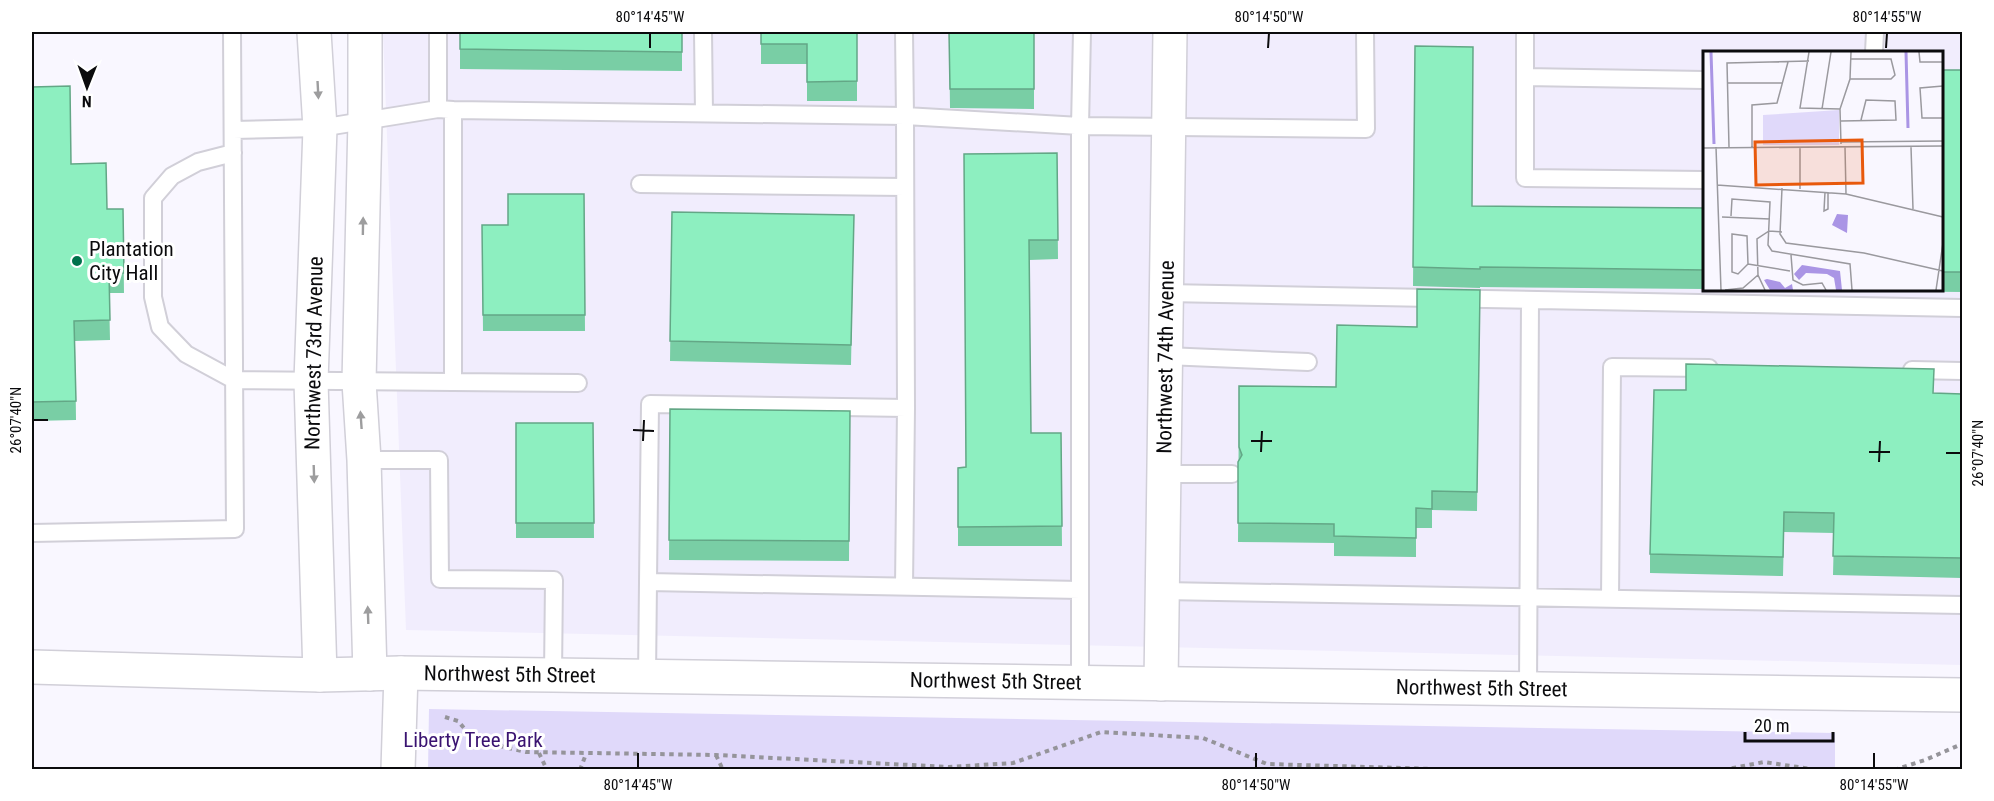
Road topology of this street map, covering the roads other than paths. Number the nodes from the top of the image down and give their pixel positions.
1 (232, 32) edge
2 (314, 32) edge
3 (365, 32) edge
4 (438, 32) edge
5 (703, 32) edge
6 (904, 32) edge
7 (1082, 32) edge
8 (1170, 32) edge
9 (1365, 32) edge
10 (1525, 32) edge
11 (1875, 32) edge
12 (1874, 51) edge
13 (1525, 77) junction
14 (1703, 80) edge
15 (445, 110) junction
16 (704, 113) junction
17 (905, 116) junction
18 (365, 120) junction
19 (1080, 126) junction
20 (320, 128) junction
21 (1169, 128) junction
22 (232, 130) junction
23 (232, 153) junction
24 (1703, 180) edge
25 (640, 184) dead end
26 (905, 187) junction
27 (1167, 293) junction
28 (1530, 300) junction
29 (1962, 308) edge
30 (1166, 356) junction
31 (1308, 362) dead end
32 (1729, 368) edge
33 (1892, 370) edge
34 (1962, 370) edge
35 (234, 380) junction
36 (311, 381) junction
37 (358, 382) junction
38 (453, 382) junction
39 (578, 383) dead end
40 (906, 408) junction
41 (364, 460) junction
42 (1164, 474) junction
43 (1232, 474) dead end
44 (32, 533) edge
45 (648, 582) junction
46 (904, 587) junction
47 (1080, 590) junction
48 (1163, 591) junction
49 (1529, 597) junction
50 (1610, 599) junction
51 (1962, 605) edge
52 (32, 667) edge
53 (386, 673) junction
54 (320, 675) junction
55 (553, 675) junction
56 (647, 676) junction
57 (1080, 683) junction
58 (1161, 684) junction
59 (1528, 689) junction
60 (1962, 695) edge
61 (398, 770) edge

1 - 22 lane
2 -> 20 street, Northwest 73rd Avenue
3 - 18 street
4 - 15 lane
5 - 16 lane
6 - 17 lane
7 - 19 lane
8 - 21 street, Northwest 74th Avenue
9 - 21 lane
10 - 13 lane
11 - 12 lane
13 - 14 lane
13 - 24 lane
15 - 16 lane
15 - 18 lane
15 - 38 lane
16 - 17 lane
17 - 19 lane
17 - 26 lane
18 - 20 lane
37 -> 18 street
19 - 21 lane
19 - 47 lane
20 - 22 lane
20 - 36 street, Northwest 73rd Avenue
21 - 27 street, Northwest 74th Avenue
22 - 23 lane
23 - 35 lane
23 - 35 lane
25 - 26 lane
26 - 40 lane
27 - 28 lane
27 - 30 street, Northwest 74th Avenue
28 - 29 lane
28 - 49 lane
30 - 31 lane
30 - 42 street, Northwest 74th Avenue
32 - 50 lane
33 - 34 lane
35 - 36 lane
35 - 44 lane
36 - 37 lane
36 -> 54 street, Northwest 73rd Avenue
37 - 38 lane
41 -> 37 street
38 - 39 lane
40 - 45 lane
40 - 46 lane
53 -> 41 street
41 - 55 lane
42 - 43 lane
42 - 48 street, Northwest 74th Avenue
45 - 46 lane
45 - 56 lane
46 - 47 lane
47 - 57 lane
48 - 49 lane
48 - 58 street, Northwest 74th Avenue
49 - 50 lane
49 - 59 lane
50 - 51 lane
52 - 54 street, Northwest 5th Street
53 - 54 street, Northwest 5th Street
53 - 55 street, Northwest 5th Street
53 - 61 street
55 - 56 street, Northwest 5th Street
56 - 57 street, Northwest 5th Street
57 - 58 street, Northwest 5th Street
58 - 59 street, Northwest 5th Street
59 - 60 street, Northwest 5th Street

